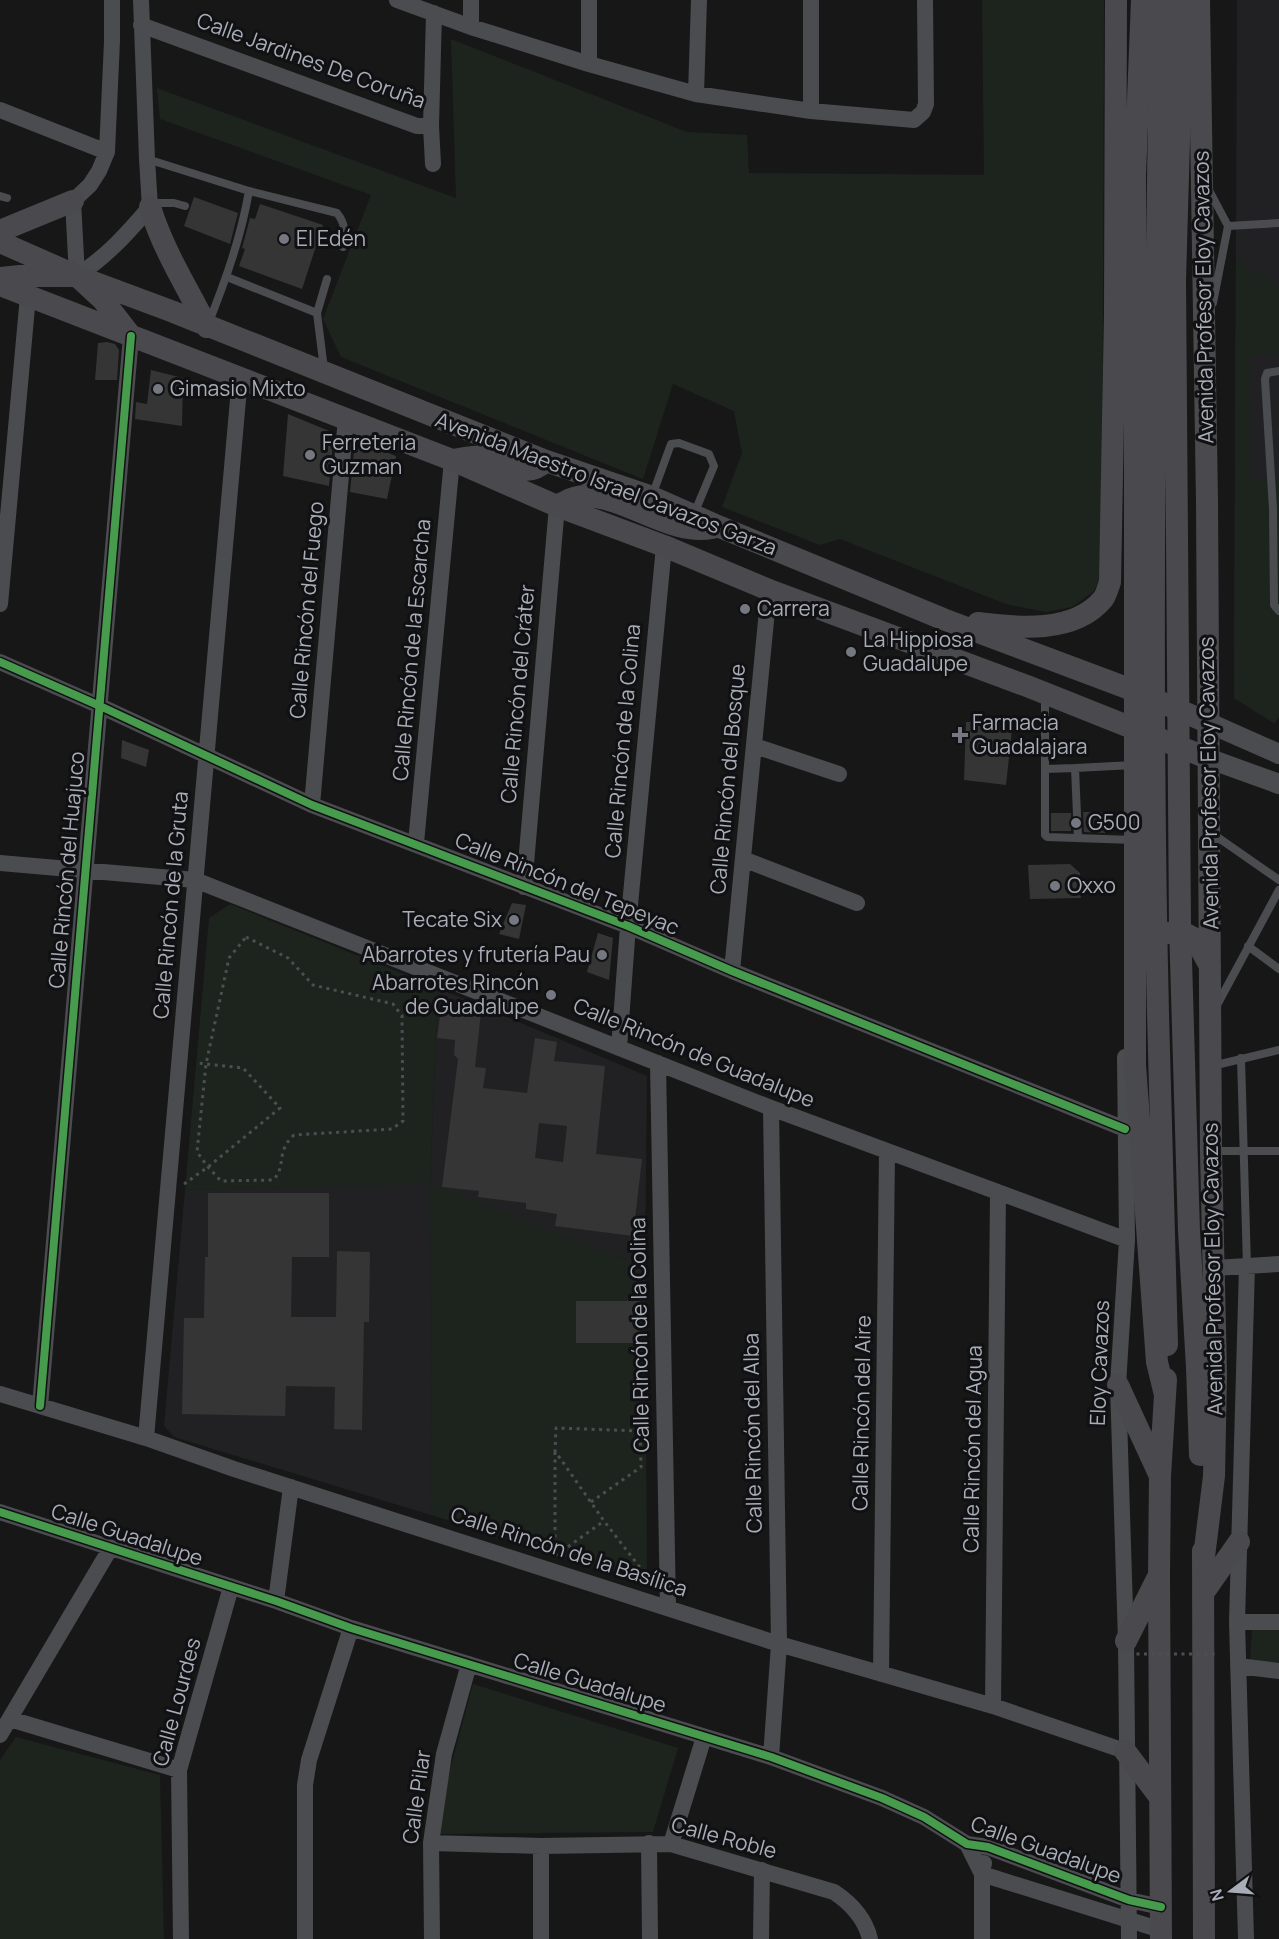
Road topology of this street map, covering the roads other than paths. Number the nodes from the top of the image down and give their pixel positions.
1 (112, 0) edge
2 (141, 0) edge
3 (397, 0) edge
4 (471, 0) edge
5 (589, 0) edge
6 (699, 0) edge
7 (811, 0) edge
8 (925, 0) edge
9 (1116, 0) edge
10 (1142, 0) edge
11 (1161, 0) edge
12 (1183, 0) edge
13 (1199, 0) edge
14 (434, 13) junction
15 (141, 25) junction
16 (471, 27) junction
17 (589, 64) junction
18 (696, 94) junction
19 (0, 110) edge
20 (812, 111) junction
21 (431, 126) junction
22 (107, 152) junction
23 (147, 159) junction
24 (433, 164) dead end
25 (1202, 176) junction
26 (249, 191) junction
27 (73, 201) junction
28 (150, 205) junction
29 (185, 206) dead end
30 (1279, 223) edge
31 (1228, 226) junction
32 (0, 231) edge
33 (0, 242) edge
34 (344, 247) dead end
35 (77, 276) junction
36 (227, 277) junction
37 (0, 278) edge
38 (327, 279) dead end
39 (0, 285) edge
40 (28, 296) junction
41 (316, 314) junction
42 (207, 327) junction
43 (1205, 335) junction
44 (131, 336) junction
45 (1279, 371) edge
46 (324, 372) junction
47 (240, 377) junction
48 (346, 418) junction
49 (452, 460) junction
50 (546, 461) junction
51 (1136, 489) junction
52 (652, 497) junction
53 (1208, 501) junction
54 (557, 506) junction
55 (694, 514) junction
56 (720, 527) junction
57 (664, 546) junction
58 (1207, 578) junction
59 (1135, 580) junction
60 (769, 591) junction
61 (0, 604) edge
62 (1279, 610) edge
63 (943, 618) junction
64 (0, 662) edge
65 (1135, 691) junction
66 (1045, 693) junction
67 (100, 706) junction
68 (1209, 723) junction
69 (1135, 729) junction
70 (755, 746) junction
71 (1279, 754) edge
72 (208, 757) junction
73 (1210, 759) junction
74 (1135, 765) junction
75 (1075, 768) junction
76 (1045, 769) junction
77 (839, 774) dead end
78 (1279, 784) edge
79 (312, 805) junction
80 (1210, 832) junction
81 (1077, 838) junction
82 (1134, 840) junction
83 (416, 843) junction
84 (744, 859) junction
85 (0, 863) edge
86 (84, 870) junction
87 (195, 880) junction
88 (1279, 880) edge
89 (524, 887) junction
90 (1279, 890) edge
91 (1134, 894) junction
92 (857, 903) dead end
93 (1210, 903) junction
94 (628, 926) junction
95 (1248, 946) junction
96 (1211, 967) junction
97 (1279, 969) edge
98 (1134, 970) junction
99 (732, 971) junction
100 (1212, 1016) junction
101 (619, 1048) junction
102 (1279, 1050) edge
103 (1241, 1058) junction
104 (658, 1063) junction
105 (1211, 1066) junction
106 (771, 1108) junction
107 (1125, 1129) junction
108 (1211, 1151) junction
109 (1244, 1151) junction
110 (1279, 1151) edge
111 (887, 1152) junction
112 (998, 1193) junction
113 (1127, 1240) junction
114 (1279, 1264) edge
115 (1246, 1266) junction
116 (1214, 1268) junction
117 (1119, 1385) junction
118 (0, 1394) edge
119 (1165, 1395) junction
120 (40, 1406) junction
121 (146, 1438) junction
122 (1160, 1476) junction
123 (291, 1487) junction
124 (0, 1512) edge
125 (1239, 1542) junction
126 (110, 1549) junction
127 (1203, 1565) junction
128 (1159, 1575) junction
129 (231, 1587) junction
130 (1204, 1592) junction
131 (276, 1601) junction
132 (668, 1607) junction
133 (1237, 1622) junction
134 (1279, 1622) edge
135 (351, 1628) junction
136 (779, 1644) junction
137 (1127, 1648) junction
138 (469, 1664) junction
139 (1238, 1666) junction
140 (1279, 1671) edge
141 (881, 1674) junction
142 (993, 1706) junction
143 (10, 1719) junction
144 (0, 1735) edge
145 (704, 1737) junction
146 (1125, 1751) junction
147 (771, 1757) junction
148 (179, 1770) junction
149 (1159, 1796) junction
150 (431, 1843) junction
151 (650, 1843) junction
152 (671, 1844) junction
153 (967, 1844) junction
154 (541, 1846) junction
155 (988, 1847) junction
156 (762, 1870) junction
157 (982, 1874) junction
158 (1129, 1900) junction
159 (1161, 1907) junction
160 (1128, 1919) junction
161 (1161, 1935) edge
162 (180, 1939) edge
163 (305, 1939) edge
164 (432, 1939) edge
165 (541, 1939) edge
166 (650, 1939) edge
167 (761, 1939) edge
168 (870, 1939) edge
169 (982, 1939) edge
170 (1128, 1939) edge
171 (1204, 1939) edge
172 (1246, 1939) edge

1 - 22 street
2 - 15 street
3 - 14 street
4 - 16 street
5 - 17 street
6 - 18 street
7 - 20 street
8 - 20 street
9 - 63 main road
10 - 51 main road, Avenida Profesor Eloy Cavazos
11 - 119 main road, Avenida Profesor Eloy Cavazos, bridge
12 - 127 main road, Avenida Profesor Eloy Cavazos, bridge
13 - 25 main road, Avenida Profesor Eloy Cavazos
14 - 16 street
14 - 21 street
15 - 21 street, Calle Jardines De Coruña
15 - 23 street
16 - 17 street
17 - 18 street
18 - 20 street
19 - 22 street
21 - 24 street
22 - 27 street
23 - 26 lane
23 - 28 street
25 - 31 lane
25 - 43 main road, Avenida Profesor Eloy Cavazos
26 - 34 lane
26 - 36 lane
27 - 32 main road
27 - 35 street
28 - 29 lane
28 - 35 street
28 - 42 main road
30 - 31 lane
31 - 43 lane
33 - 35 main road, Avenida Maestro Israel Cavazos Garza
35 - 37 main road
35 - 42 main road, Avenida Maestro Israel Cavazos Garza
35 - 44 main road
36 - 41 lane
36 - 42 lane
38 - 41 lane
39 - 40 main road, Avenida Maestro Israel Cavazos Garza
40 - 44 main road, Avenida Maestro Israel Cavazos Garza
40 - 61 street
41 - 46 lane
42 - 46 main road, Avenida Maestro Israel Cavazos Garza
43 - 53 main road, Avenida Profesor Eloy Cavazos
44 - 47 main road, Avenida Maestro Israel Cavazos Garza
44 - 67 street, Calle Rincón del Huajuco
45 - 62 lane
46 - 50 main road, Avenida Maestro Israel Cavazos Garza
47 - 48 main road, Avenida Maestro Israel Cavazos Garza
47 - 72 street, Calle Rincón de la Gruta
48 - 49 main road, Avenida Maestro Israel Cavazos Garza
48 - 79 street, Calle Rincón del Fuego
49 - 50 main road
49 - 54 main road, Avenida Maestro Israel Cavazos Garza
49 - 83 street, Calle Rincón de la Escarcha
50 - 52 main road, Avenida Maestro Israel Cavazos Garza
51 - 53 main road
51 - 59 main road, Avenida Profesor Eloy Cavazos
52 - 55 main road, Avenida Maestro Israel Cavazos Garza
52 - 55 lane
53 - 58 main road, Avenida Profesor Eloy Cavazos
54 - 56 main road
54 - 57 main road, Avenida Maestro Israel Cavazos Garza
54 - 89 street, Calle Rincón del Cráter
55 - 56 main road, Avenida Maestro Israel Cavazos Garza
56 - 63 main road, Avenida Maestro Israel Cavazos Garza
57 - 60 main road, Avenida Maestro Israel Cavazos Garza
57 - 94 street, Calle Rincón de la Colina
58 - 59 main road
58 - 68 main road, Avenida Profesor Eloy Cavazos
59 - 65 main road, Avenida Profesor Eloy Cavazos
60 - 66 main road, Avenida Maestro Israel Cavazos Garza
60 - 70 street, Calle Rincón del Bosque
63 - 65 main road, Avenida Maestro Israel Cavazos Garza
64 - 67 street, Calle Rincón del Tepeyac
65 - 68 main road, Avenida Maestro Israel Cavazos Garza
65 - 69 main road, Avenida Profesor Eloy Cavazos
66 - 69 main road, Avenida Maestro Israel Cavazos Garza
66 - 76 lane
67 - 72 street, Calle Rincón del Tepeyac
67 - 86 street, Calle Rincón del Huajuco
68 - 71 street, Avenida Maestro Israel Cavazos Garza
68 - 73 main road, Avenida Profesor Eloy Cavazos
69 - 73 main road, Avenida Maestro Israel Cavazos Garza
69 - 74 main road, Avenida Profesor Eloy Cavazos
70 - 77 street
70 - 84 street, Calle Rincón del Bosque
72 - 79 street, Calle Rincón del Tepeyac
72 - 87 street, Calle Rincón de la Gruta
73 - 78 street, Avenida Maestro Israel Cavazos Garza
73 - 80 main road, Avenida Profesor Eloy Cavazos
74 - 75 lane
74 - 82 main road, Avenida Profesor Eloy Cavazos
75 - 76 lane
75 - 81 lane
76 - 81 lane
79 - 83 street, Calle Rincón del Tepeyac
80 - 88 lane
80 - 93 main road, Avenida Profesor Eloy Cavazos
81 - 82 lane
82 - 91 main road, Avenida Profesor Eloy Cavazos
83 - 89 street, Calle Rincón del Tepeyac
84 - 92 street
84 - 99 street, Calle Rincón del Bosque
85 - 86 street, Calle Rincón de Guadalupe
86 - 87 street, Calle Rincón de Guadalupe
86 - 120 street, Calle Rincón del Huajuco
87 - 101 street, Calle Rincón de Guadalupe
87 - 121 street, Calle Rincón de la Gruta
89 - 94 street, Calle Rincón del Tepeyac
90 - 95 lane
91 - 93 main road
91 - 98 main road, Avenida Profesor Eloy Cavazos
93 - 96 main road, Avenida Profesor Eloy Cavazos
94 - 99 street, Calle Rincón del Tepeyac
94 - 101 street, Calle Rincón de la Colina
95 - 97 lane
95 - 100 lane
96 - 98 main road
96 - 100 main road, Avenida Profesor Eloy Cavazos
98 - 107 street, Eloy Cavazos
98 - 119 main road, Avenida Profesor Eloy Cavazos
99 - 107 street, Calle Rincón del Tepeyac
100 - 105 main road, Avenida Profesor Eloy Cavazos
101 - 104 street, Calle Rincón de Guadalupe
102 - 103 lane
103 - 105 lane
103 - 109 lane
104 - 106 street, Calle Rincón de Guadalupe
104 - 132 street, Calle Rincón de la Colina
105 - 108 main road, Avenida Profesor Eloy Cavazos
106 - 111 street, Calle Rincón de Guadalupe
106 - 136 street, Calle Rincón del Alba
107 - 113 street, Eloy Cavazos
108 - 109 lane
108 - 116 main road, Avenida Profesor Eloy Cavazos
109 - 110 lane
109 - 115 lane
111 - 112 street, Calle Rincón de Guadalupe
111 - 141 street, Calle Rincón del Aire
112 - 113 street, Calle Rincón de Guadalupe
112 - 142 street, Calle Rincón del Agua
113 - 117 street, Eloy Cavazos
114 - 115 street
115 - 116 street
115 - 125 street
116 - 127 main road, Avenida Profesor Eloy Cavazos
117 - 122 main road
117 - 137 street, Eloy Cavazos
118 - 120 street, Calle Rincón de la Basílica
119 - 122 main road, Avenida Profesor Eloy Cavazos
120 - 121 street, Calle Rincón de la Basílica
121 - 123 street, Calle Rincón de la Basílica
122 - 128 main road, Avenida Profesor Eloy Cavazos
123 - 131 street
123 - 132 street, Calle Rincón de la Basílica
124 - 126 street, Calle Guadalupe
125 - 130 main road
125 - 133 street
126 - 129 street, Calle Guadalupe
126 - 143 street
127 - 130 main road, Avenida Profesor Eloy Cavazos
128 - 137 main road
128 - 149 main road, Avenida Profesor Eloy Cavazos
129 - 131 street, Calle Guadalupe
129 - 148 street, Calle Lourdes
130 - 171 main road, Avenida Profesor Eloy Cavazos
131 - 135 street, Calle Guadalupe
132 - 136 street, Calle Rincón de la Basílica
133 - 134 street
133 - 139 street
135 - 138 street, Calle Guadalupe
135 - 163 street
136 - 141 street, Calle Rincón de la Basílica
136 - 147 street, Calle Rincón del Alba
137 - 146 street, Eloy Cavazos
138 - 145 street, Calle Guadalupe
138 - 150 street, Calle Pilar
139 - 140 street
139 - 172 street
141 - 142 street, Calle Rincón de la Basílica
142 - 146 street, Calle Rincón de la Basílica
143 - 144 street
143 - 148 street
145 - 147 street, Calle Guadalupe
145 - 152 street
146 - 149 main road
146 - 158 street, Eloy Cavazos
147 - 153 street, Calle Guadalupe
148 - 162 street, Calle Lourdes
149 - 159 main road, Avenida Profesor Eloy Cavazos
150 - 154 street, Calle Roble
150 - 164 street, Calle Pilar
151 - 152 street, Calle Roble
151 - 154 street, Calle Roble
151 - 166 street
152 - 156 street, Calle Roble
153 - 155 street, Calle Guadalupe
153 - 157 street, Calle Guadalupe
154 - 165 street
155 - 157 street
155 - 158 street, Calle Guadalupe
156 - 167 street
156 - 168 street, Calle Roble
157 - 160 street, Calle Guadalupe
157 - 169 street
158 - 159 street, Calle Guadalupe
158 - 160 street, Eloy Cavazos
159 - 161 main road, Avenida Profesor Eloy Cavazos
160 - 161 street, Calle Guadalupe
160 - 170 street, Eloy Cavazos

